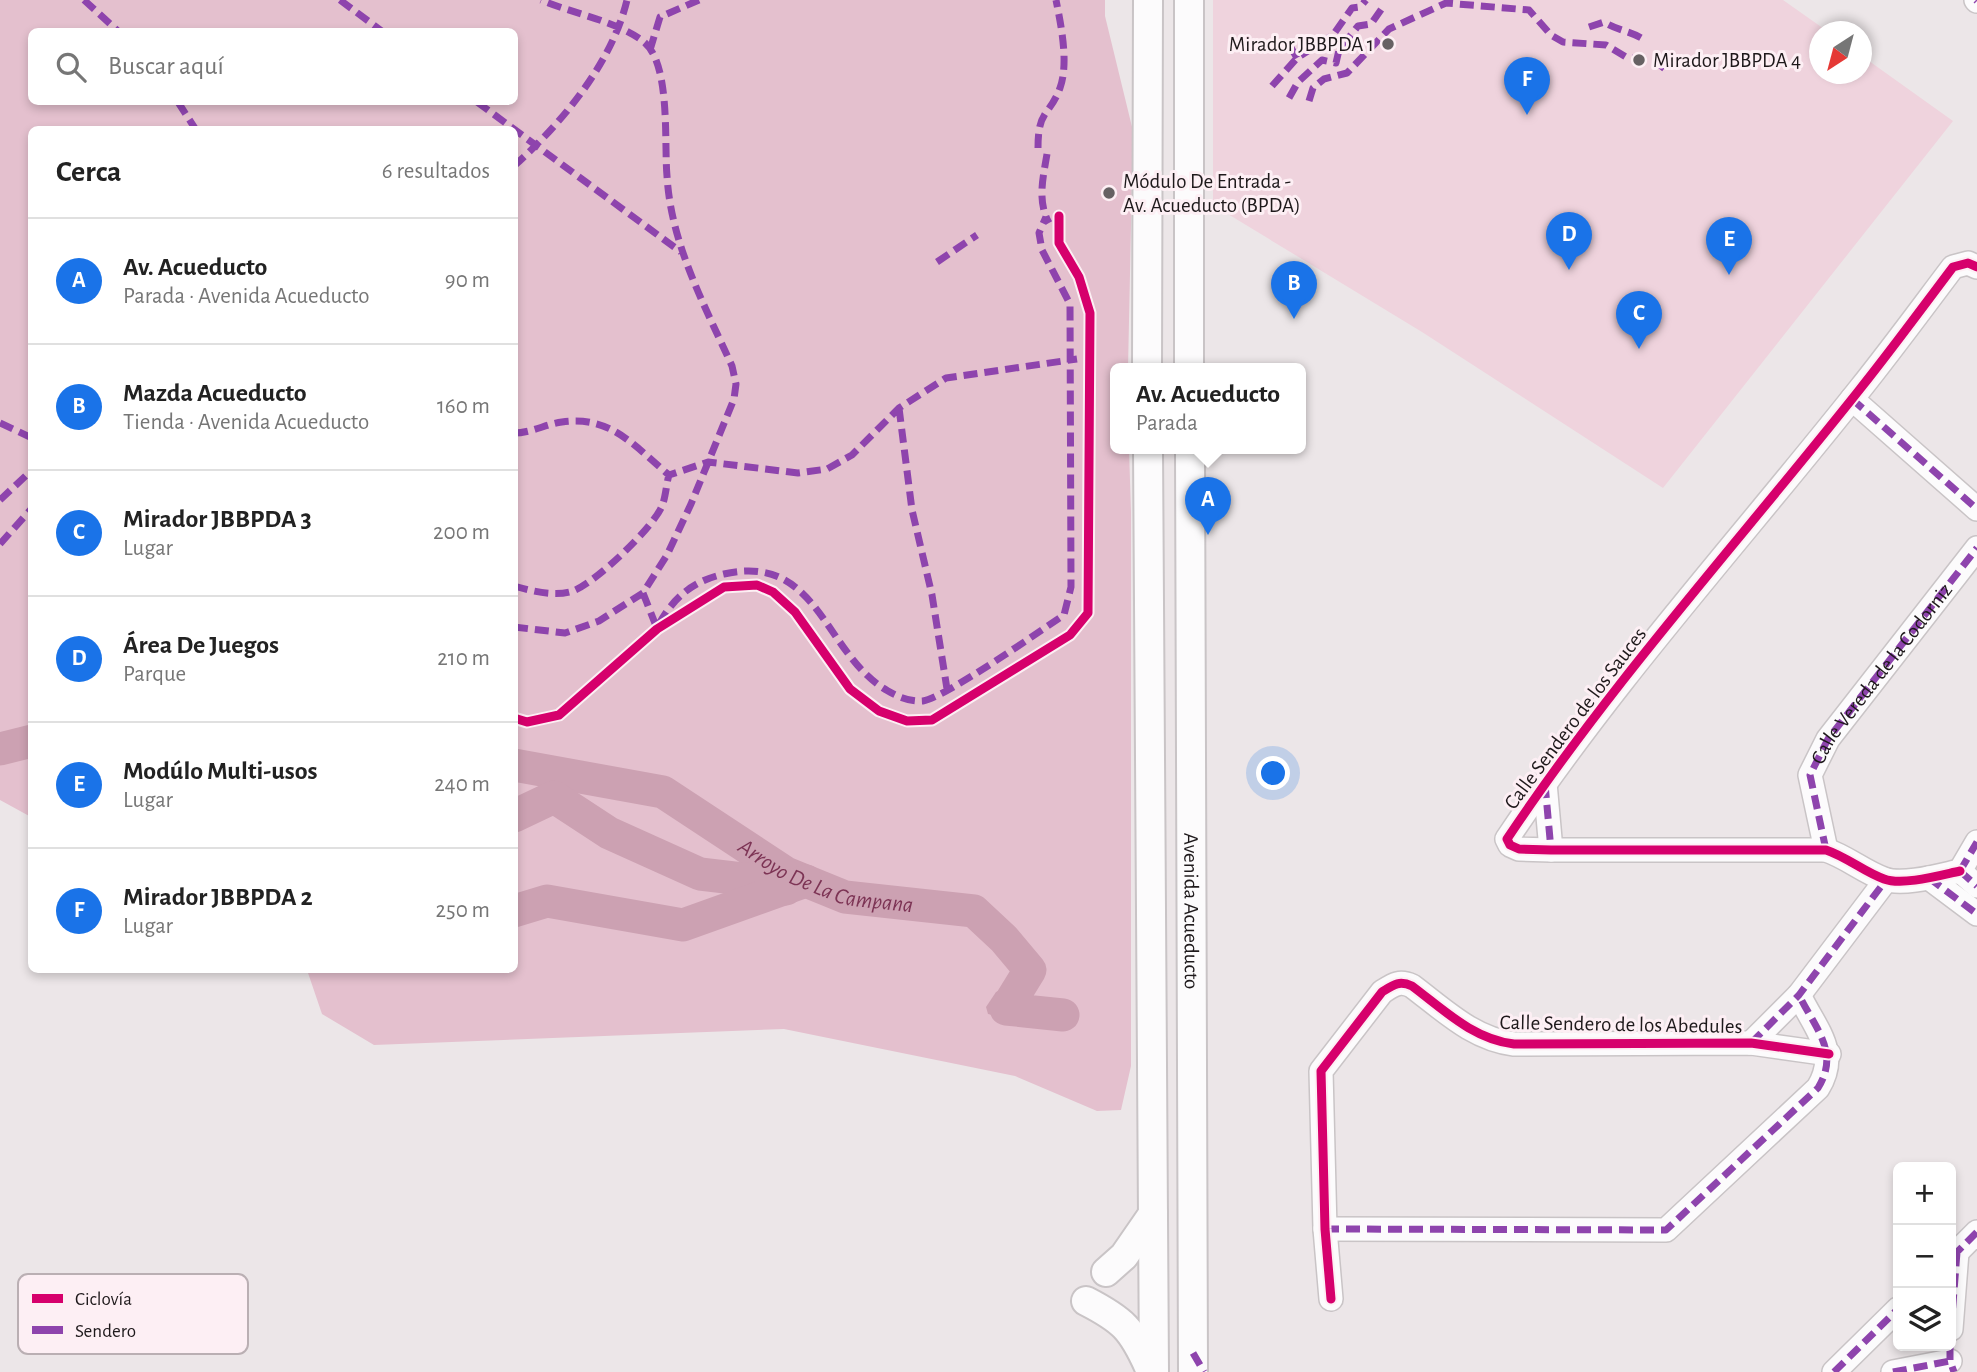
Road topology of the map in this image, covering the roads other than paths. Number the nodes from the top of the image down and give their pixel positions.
1 (1148, 0) edge
2 (1189, 0) edge
3 (1973, 265) edge
4 (1147, 363) edge
5 (1189, 363) edge
6 (1852, 399) junction
7 (1149, 454) edge
8 (1190, 454) edge
9 (1977, 509) edge
10 (1977, 548) edge
11 (1545, 783) junction
12 (1977, 842) edge
13 (1551, 850) junction
14 (1826, 850) junction
15 (1928, 878) junction
16 (1968, 878) edge
17 (1886, 880) junction
18 (1977, 914) edge
19 (1799, 995) junction
20 (1751, 1043) junction
21 (1829, 1054) junction
22 (1153, 1214) junction
23 (1325, 1229) junction
24 (1977, 1232) edge
25 (1956, 1253) edge
26 (1106, 1272) dead end
27 (1331, 1299) dead end
28 (1086, 1301) dead end
29 (1893, 1314) edge
30 (1951, 1360) edge
31 (1197, 1366) edge
32 (1153, 1372) edge
33 (1834, 1372) edge
34 (1893, 1372) edge

1 - 4 main road
2 - 5 main road
3 - 6 street, Calle Sendero de los Sauces
6 - 9 street
6 - 11 street, Calle Sendero de los Sauces
7 - 22 main road, Avenida Acueducto
8 - 31 main road, Avenida Acueducto
10 - 14 street, Calle Vereda de la Codorniz
11 - 13 street, Calle Sendero de los Sauces
11 - 13 street, Calle Sendero de los Sauces
12 - 16 street
13 - 14 street, Calle Sendero de los Sauces
14 - 17 street, Calle Sendero de los Sauces
15 - 16 street
15 - 17 street
15 - 18 street
17 - 19 street
19 - 20 street
19 - 21 street
20 - 21 street, Calle Sendero de los Abedules
20 - 23 street, Calle Sendero de los Abedules
21 - 23 street
22 - 26 main road
22 - 32 main road, Avenida Acueducto
23 - 27 street, Calle Sendero de los Abedules
24 - 25 street
28 - 32 main road
29 - 33 street
30 - 34 street

